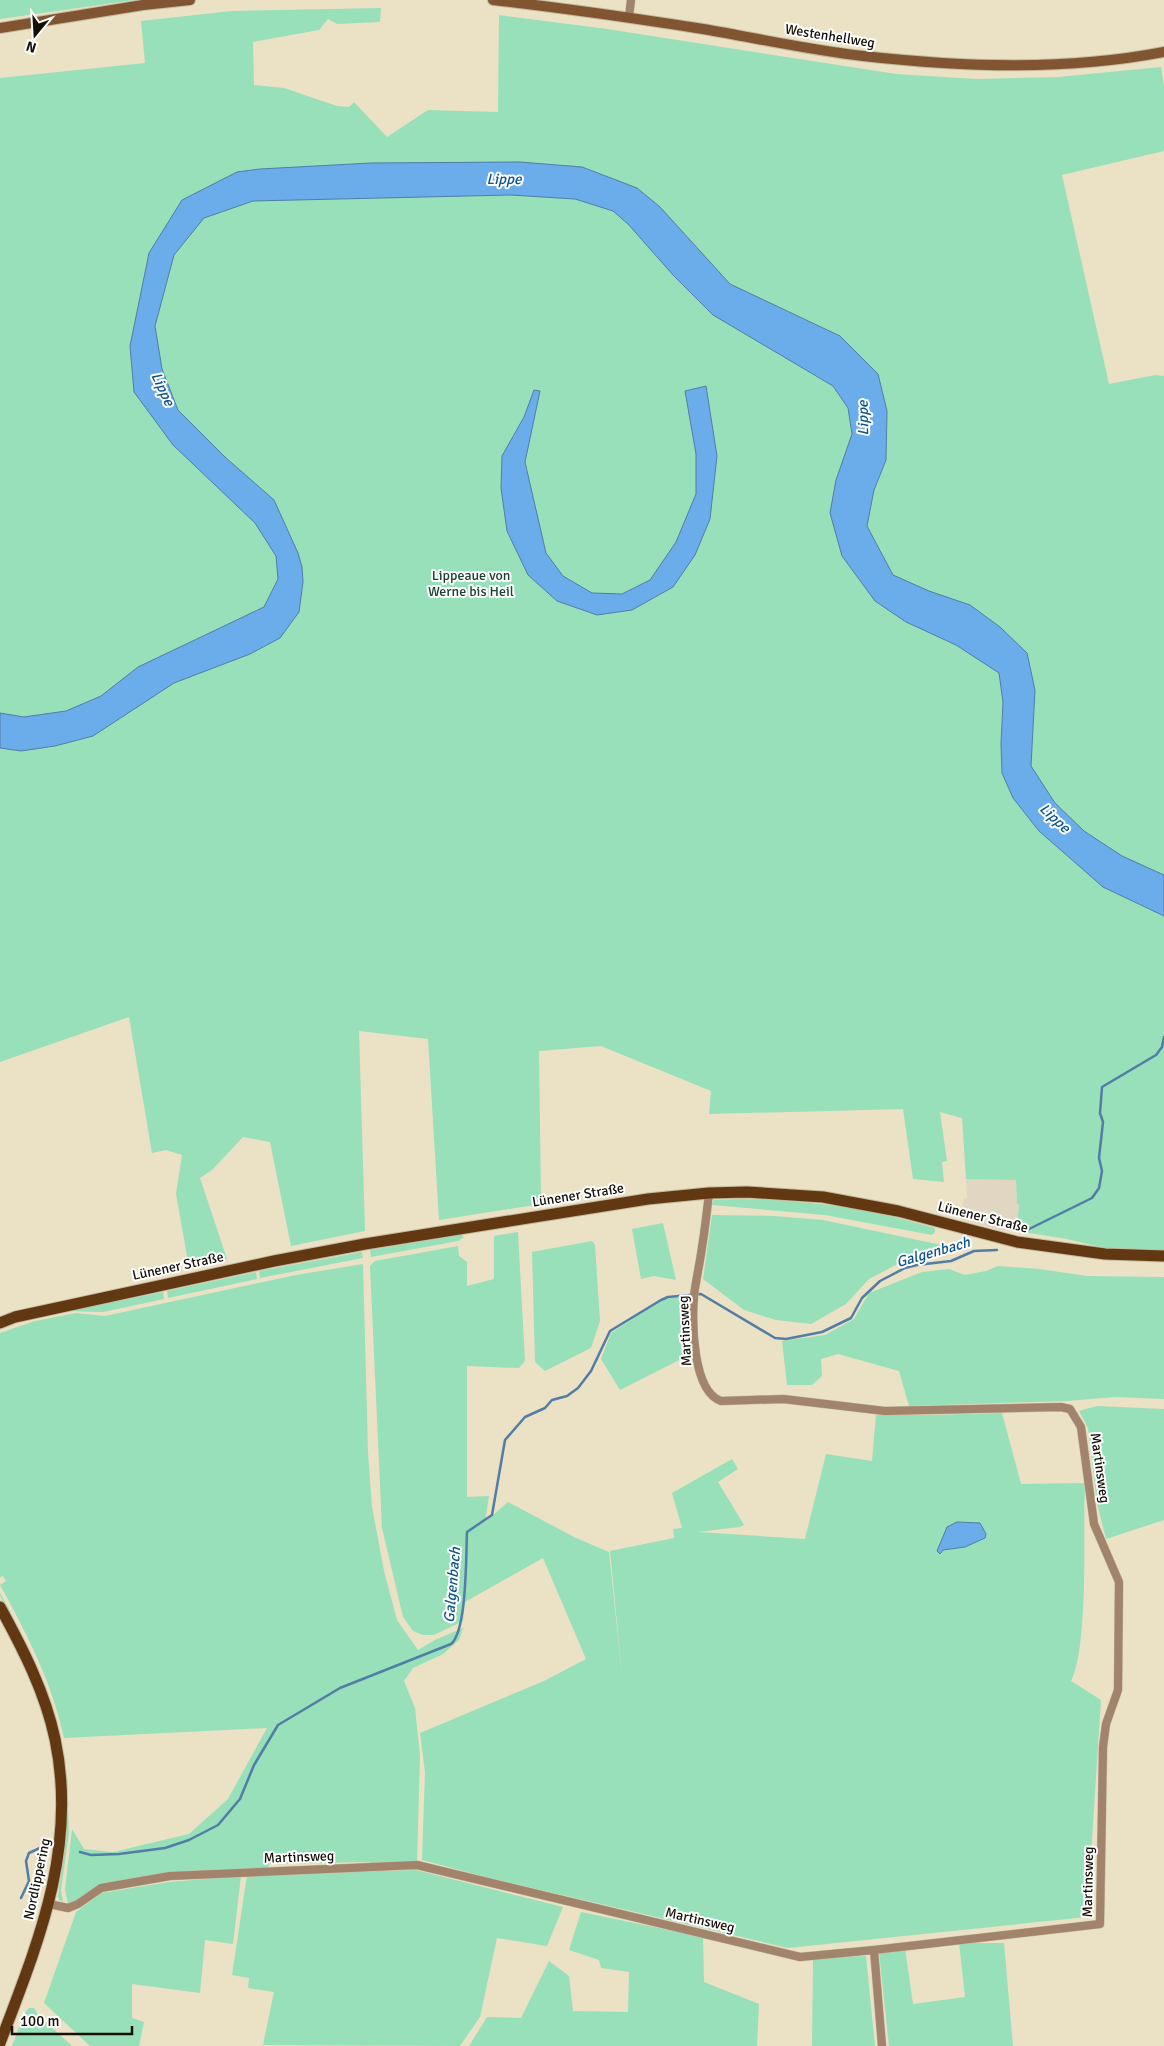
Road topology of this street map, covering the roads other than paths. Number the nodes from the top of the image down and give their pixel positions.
1 (190, 0) edge
2 (493, 0) edge
3 (631, 0) edge
4 (629, 17) junction
5 (0, 28) edge
6 (1164, 52) edge
7 (709, 1193) junction
8 (1164, 1256) edge
9 (0, 1323) edge
10 (0, 1607) edge
11 (49, 1904) junction
12 (874, 1950) junction
13 (0, 2043) edge
14 (882, 2046) edge

1 - 5 main road
2 - 4 main road, Westenhellweg
3 - 4 street
4 - 6 main road, Westenhellweg
7 - 8 main road, Lünener Straße
7 - 9 main road, Lünener Straße
7 - 12 street, Martinsweg
10 - 11 main road, Nordlippering
11 - 12 street, Martinsweg
11 - 13 main road, Nordlippering
12 - 14 street

